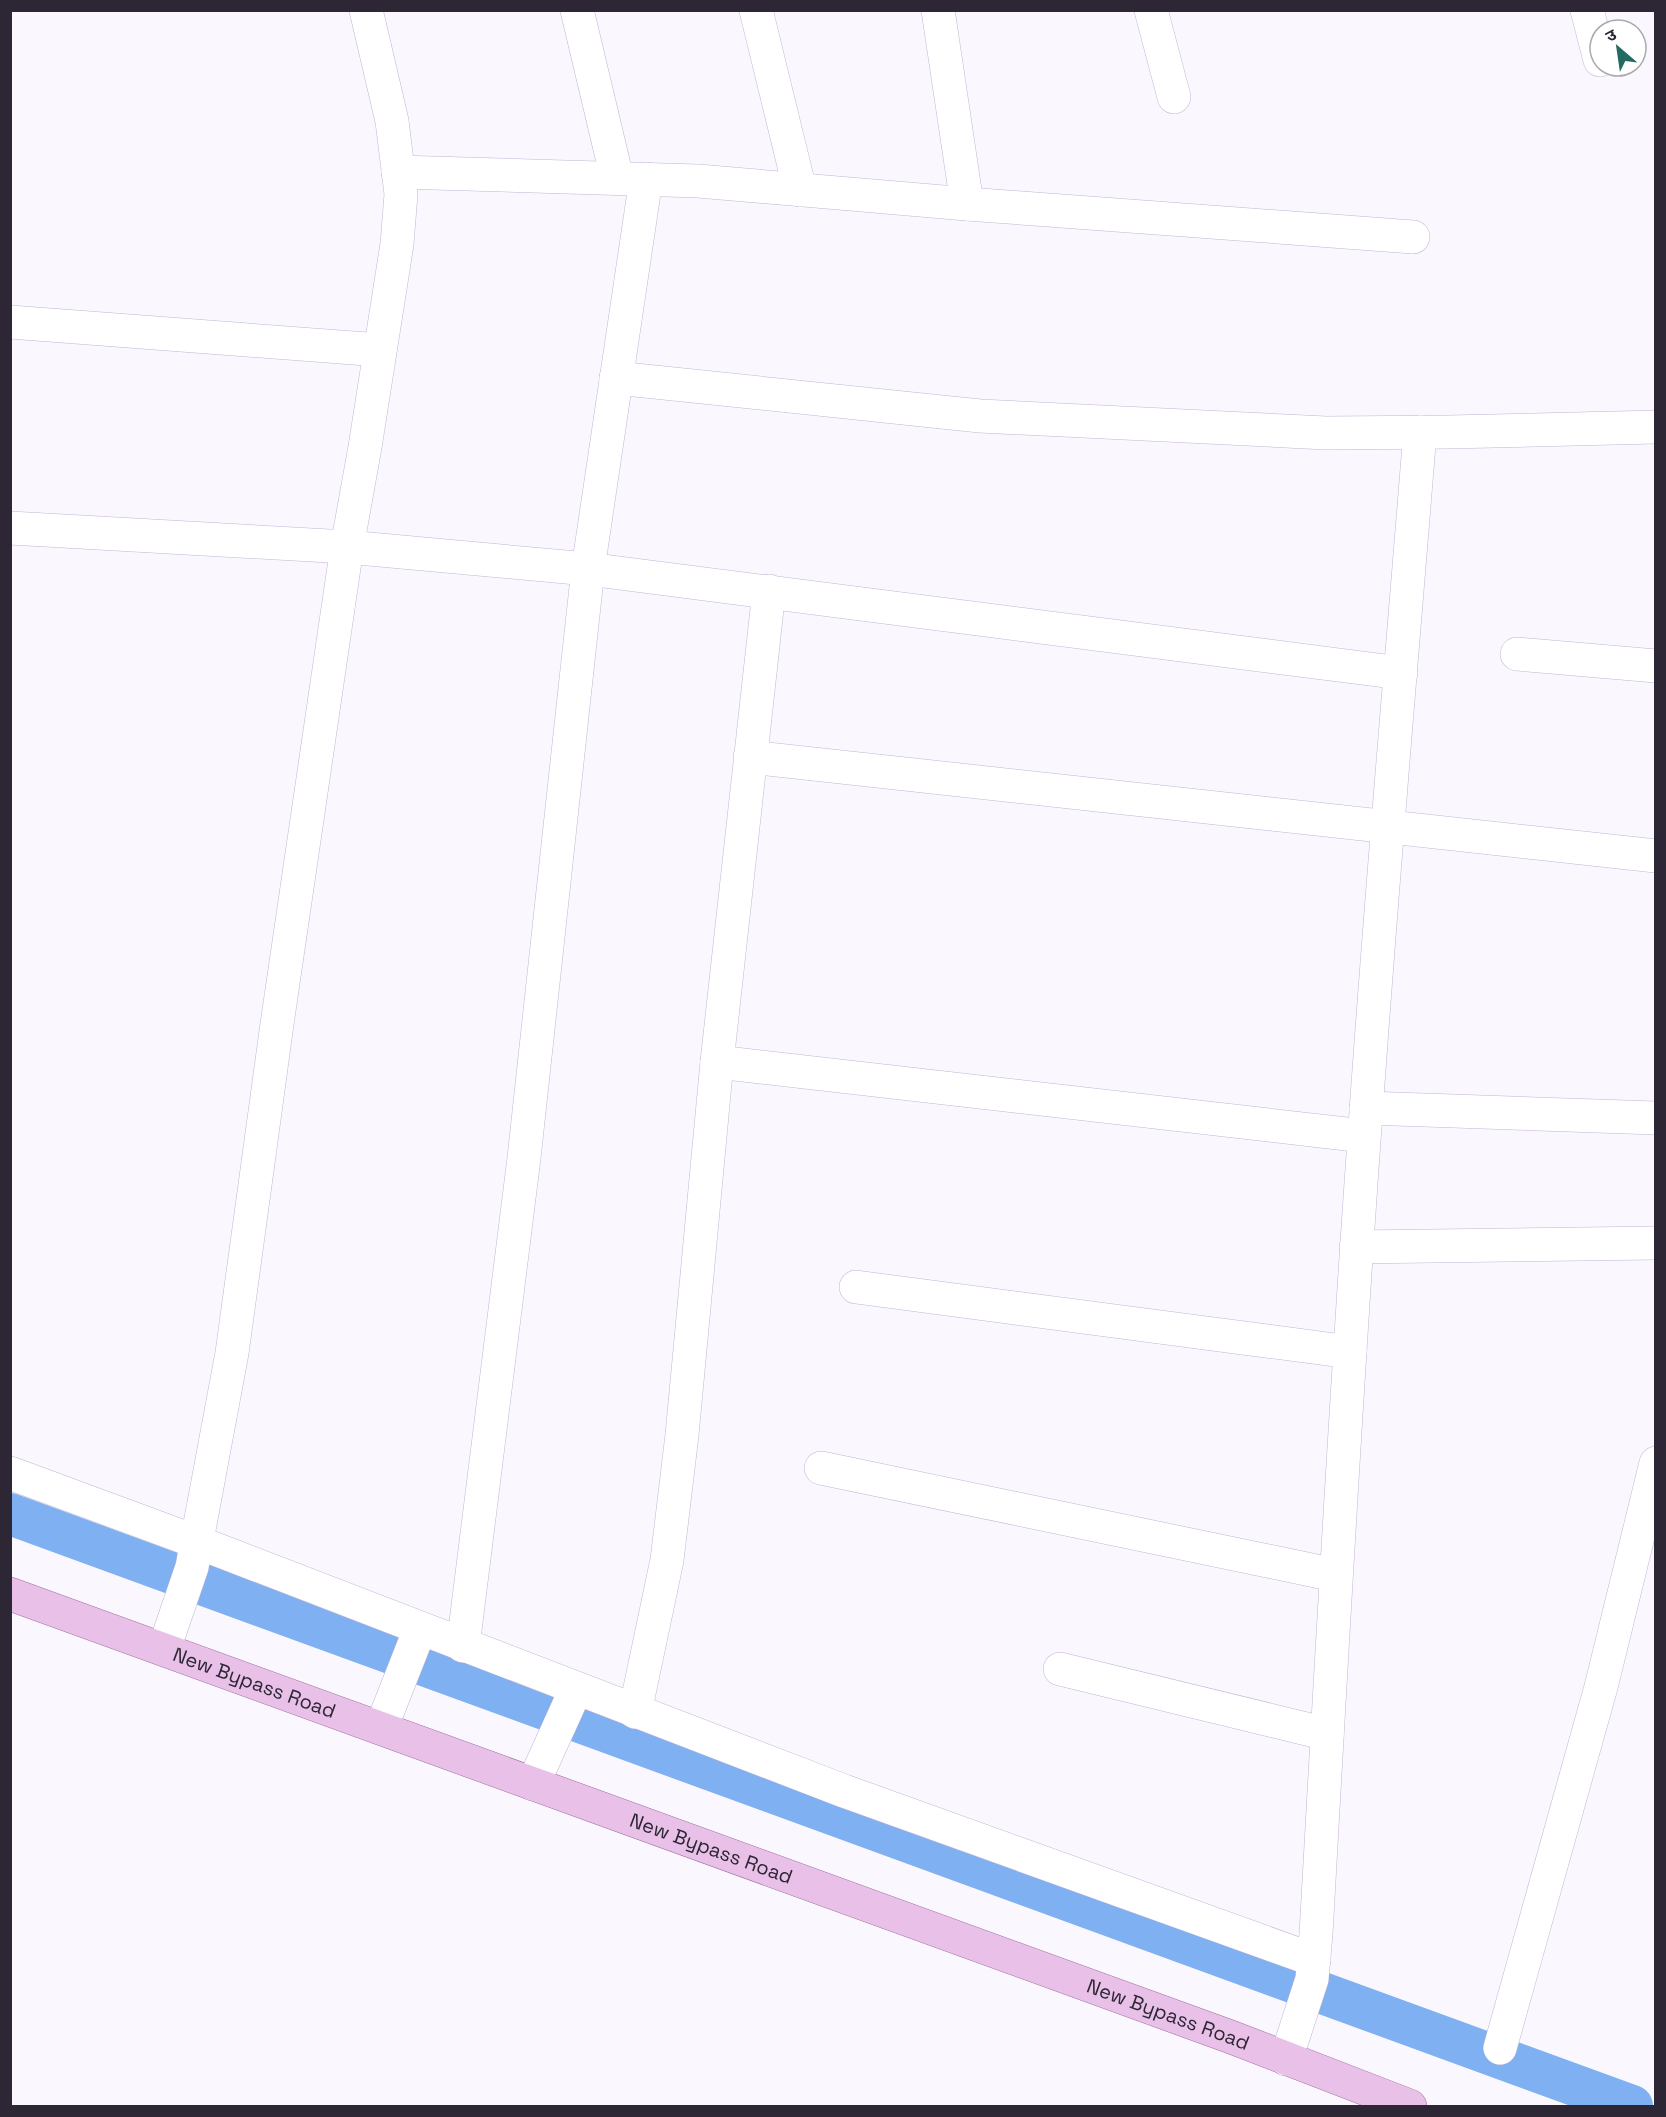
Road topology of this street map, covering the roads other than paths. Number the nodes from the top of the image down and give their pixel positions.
1 (366, 10) edge
2 (577, 10) edge
3 (756, 10) edge
4 (938, 10) edge
5 (1151, 10) edge
6 (1174, 97) dead end
7 (398, 172) junction
8 (632, 179) junction
9 (800, 190) junction
10 (967, 204) junction
11 (1413, 237) dead end
12 (10, 322) edge
13 (380, 350) junction
14 (616, 378) junction
15 (1656, 427) edge
16 (1420, 432) junction
17 (10, 528) edge
18 (347, 547) junction
19 (588, 569) junction
20 (769, 591) junction
21 (1517, 654) dead end
22 (1656, 666) edge
23 (1401, 673) junction
24 (750, 757) junction
25 (1387, 827) junction
26 (1656, 856) edge
27 (717, 1062) junction
28 (1656, 1118) edge
29 (1365, 1122) junction
30 (1656, 1243) edge
31 (1356, 1247) junction
32 (856, 1287) dead end
33 (1350, 1352) junction
34 (1656, 1463) edge
35 (820, 1468) dead end
36 (10, 1473) edge
37 (195, 1554) junction
38 (1335, 1575) junction
39 (10, 1594) edge
40 (416, 1640) junction
41 (464, 1646) junction
42 (164, 1649) junction
43 (1060, 1669) dead end
44 (572, 1699) junction
45 (635, 1712) junction
46 (381, 1728) junction
47 (1327, 1734) junction
48 (533, 1784) junction
49 (1313, 1970) junction
50 (1500, 2048) dead end
51 (1286, 2059) junction
52 (1410, 2106) edge

1 - 7 street
2 - 8 street
3 - 9 street
4 - 10 street
5 - 6 street
7 - 8 street
7 - 13 street
8 - 9 street
8 - 14 street
9 - 10 street
10 - 11 street
12 - 13 street
13 - 18 street
14 - 16 street
14 - 19 street
15 - 16 street
16 - 23 street
17 - 18 street
18 - 19 street
18 - 37 street
19 - 20 street
19 - 41 street
20 - 23 street
20 - 24 street
21 - 22 street
23 - 25 street
24 - 25 street
24 - 27 street
25 - 26 street
25 - 29 street
27 - 29 street
27 - 45 street
28 - 29 street
29 - 31 street
30 - 31 street
31 - 33 street
32 - 33 street
33 - 38 street
34 - 50 street
35 - 38 street
36 - 37 street
37 - 40 street
37 - 42 street
38 - 47 street
39 - 42 main road, New Bypass Road
40 - 41 street
40 - 46 street
41 - 44 street
42 - 46 main road, New Bypass Road
43 - 47 street
44 - 45 street
44 - 48 street
45 - 49 street
46 - 48 main road, New Bypass Road
47 - 49 street
48 - 51 main road, New Bypass Road
49 - 51 street
51 - 52 main road, New Bypass Road

